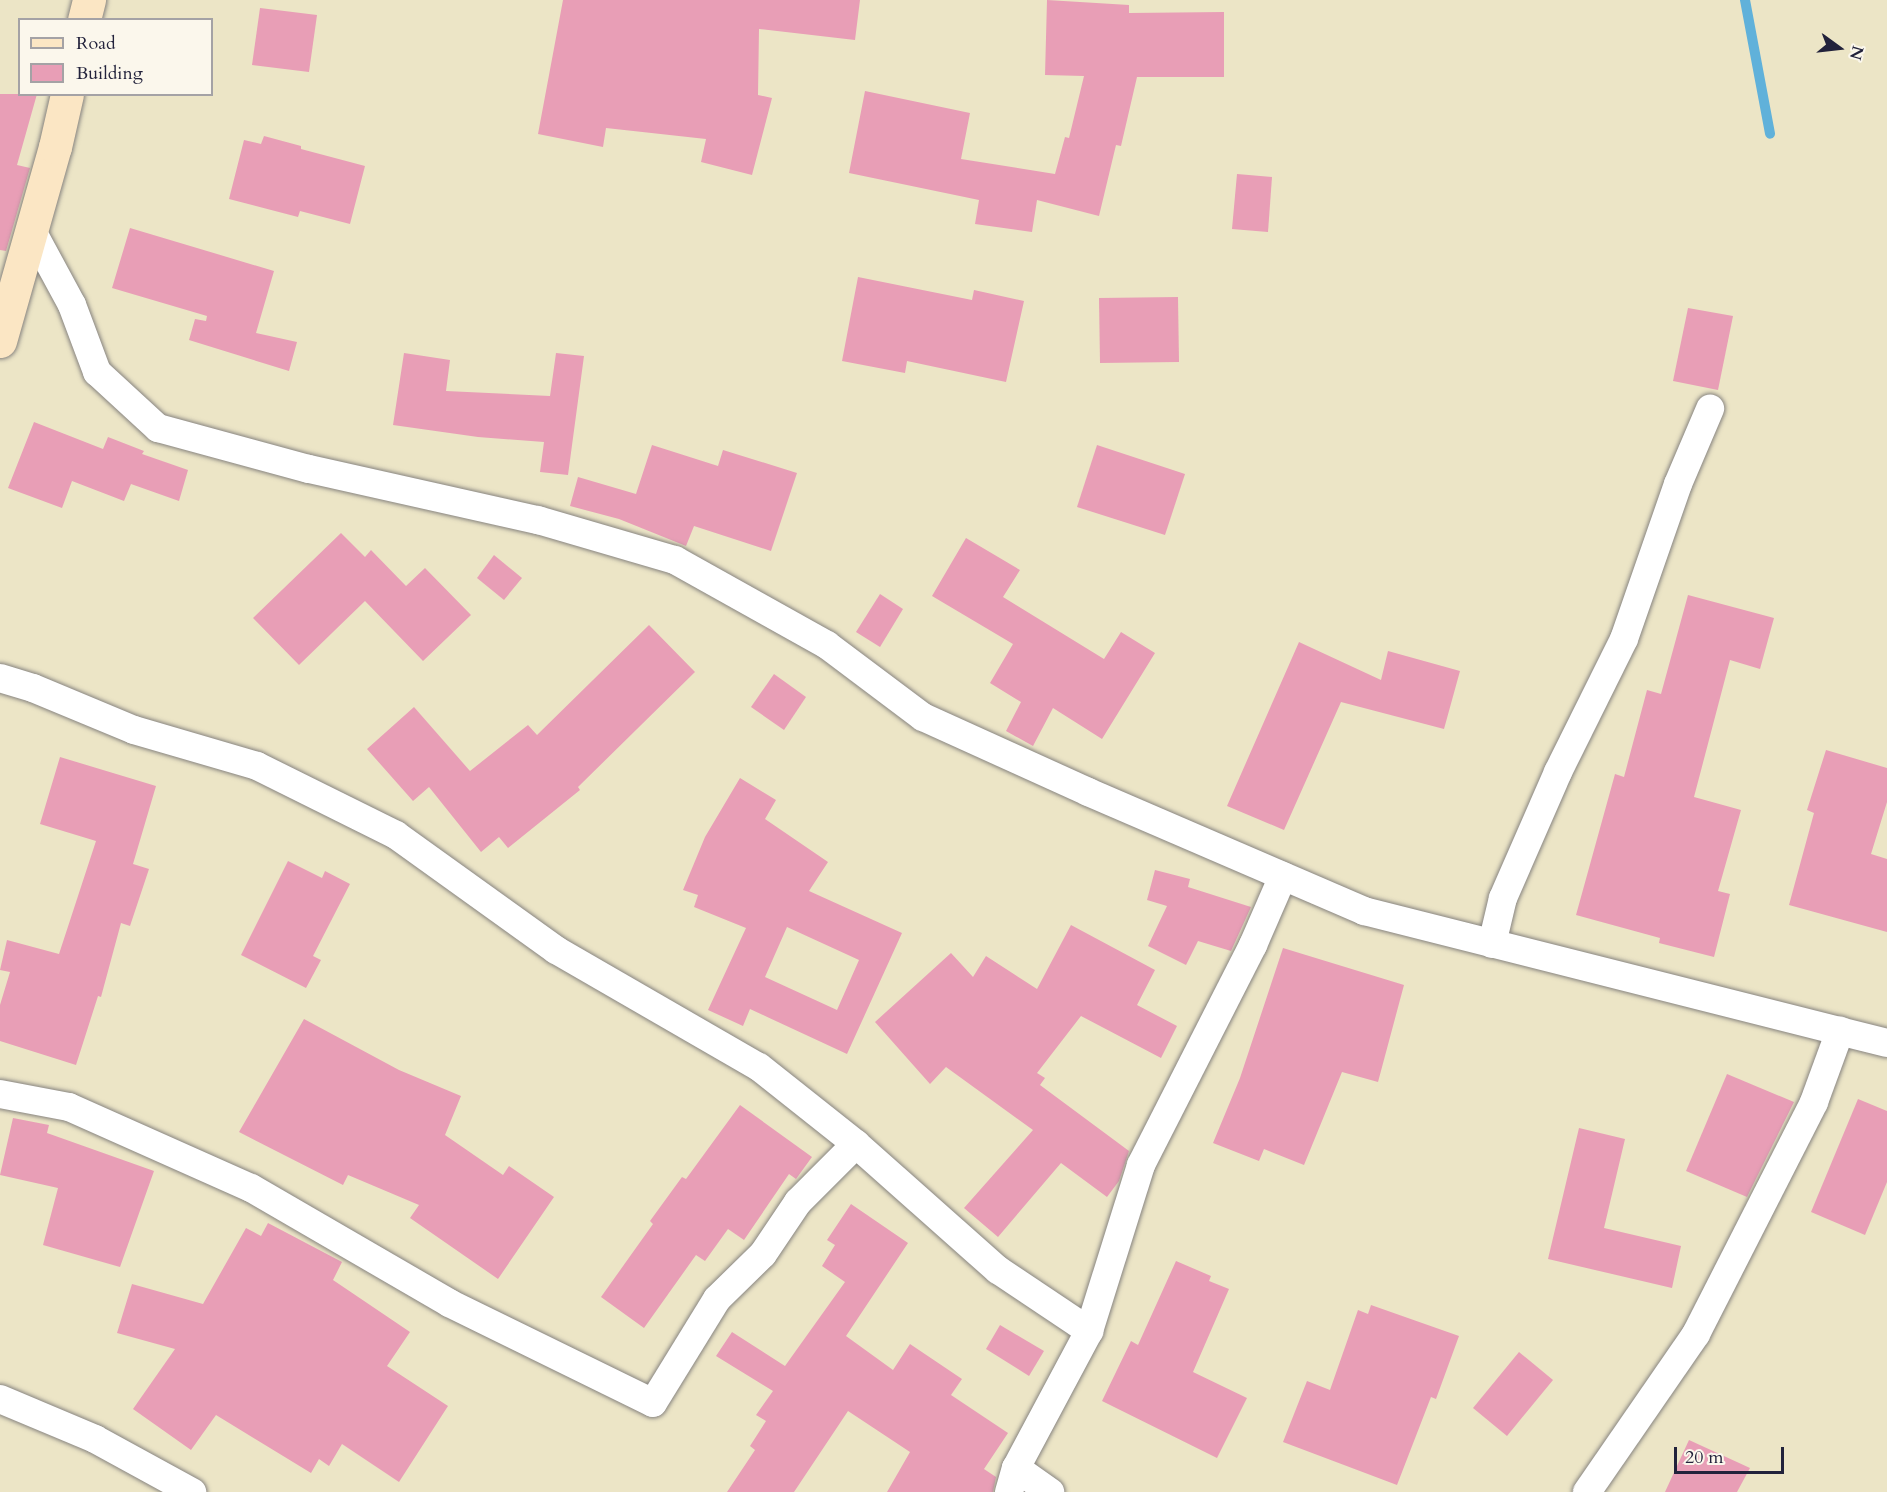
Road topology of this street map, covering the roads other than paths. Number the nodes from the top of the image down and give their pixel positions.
1 (89, 0) edge
2 (84, 18) edge
3 (66, 96) edge
4 (32, 231) junction
5 (0, 341) edge
6 (1710, 409) dead end
7 (0, 678) edge
8 (1283, 876) junction
9 (1492, 944) junction
10 (1840, 1031) junction
11 (1887, 1043) edge
12 (0, 1094) edge
13 (856, 1144) junction
14 (1089, 1331) junction
15 (0, 1399) edge
16 (1012, 1480) edge
17 (192, 1492) edge
18 (1050, 1492) edge
19 (1587, 1492) edge

1 - 2 street
3 - 4 street
4 - 5 street
4 - 8 street
6 - 9 street
7 - 13 street
8 - 9 street
8 - 14 street
9 - 10 street
10 - 11 street
10 - 19 street
12 - 13 street
13 - 14 street
14 - 16 street
15 - 17 street
16 - 18 street

